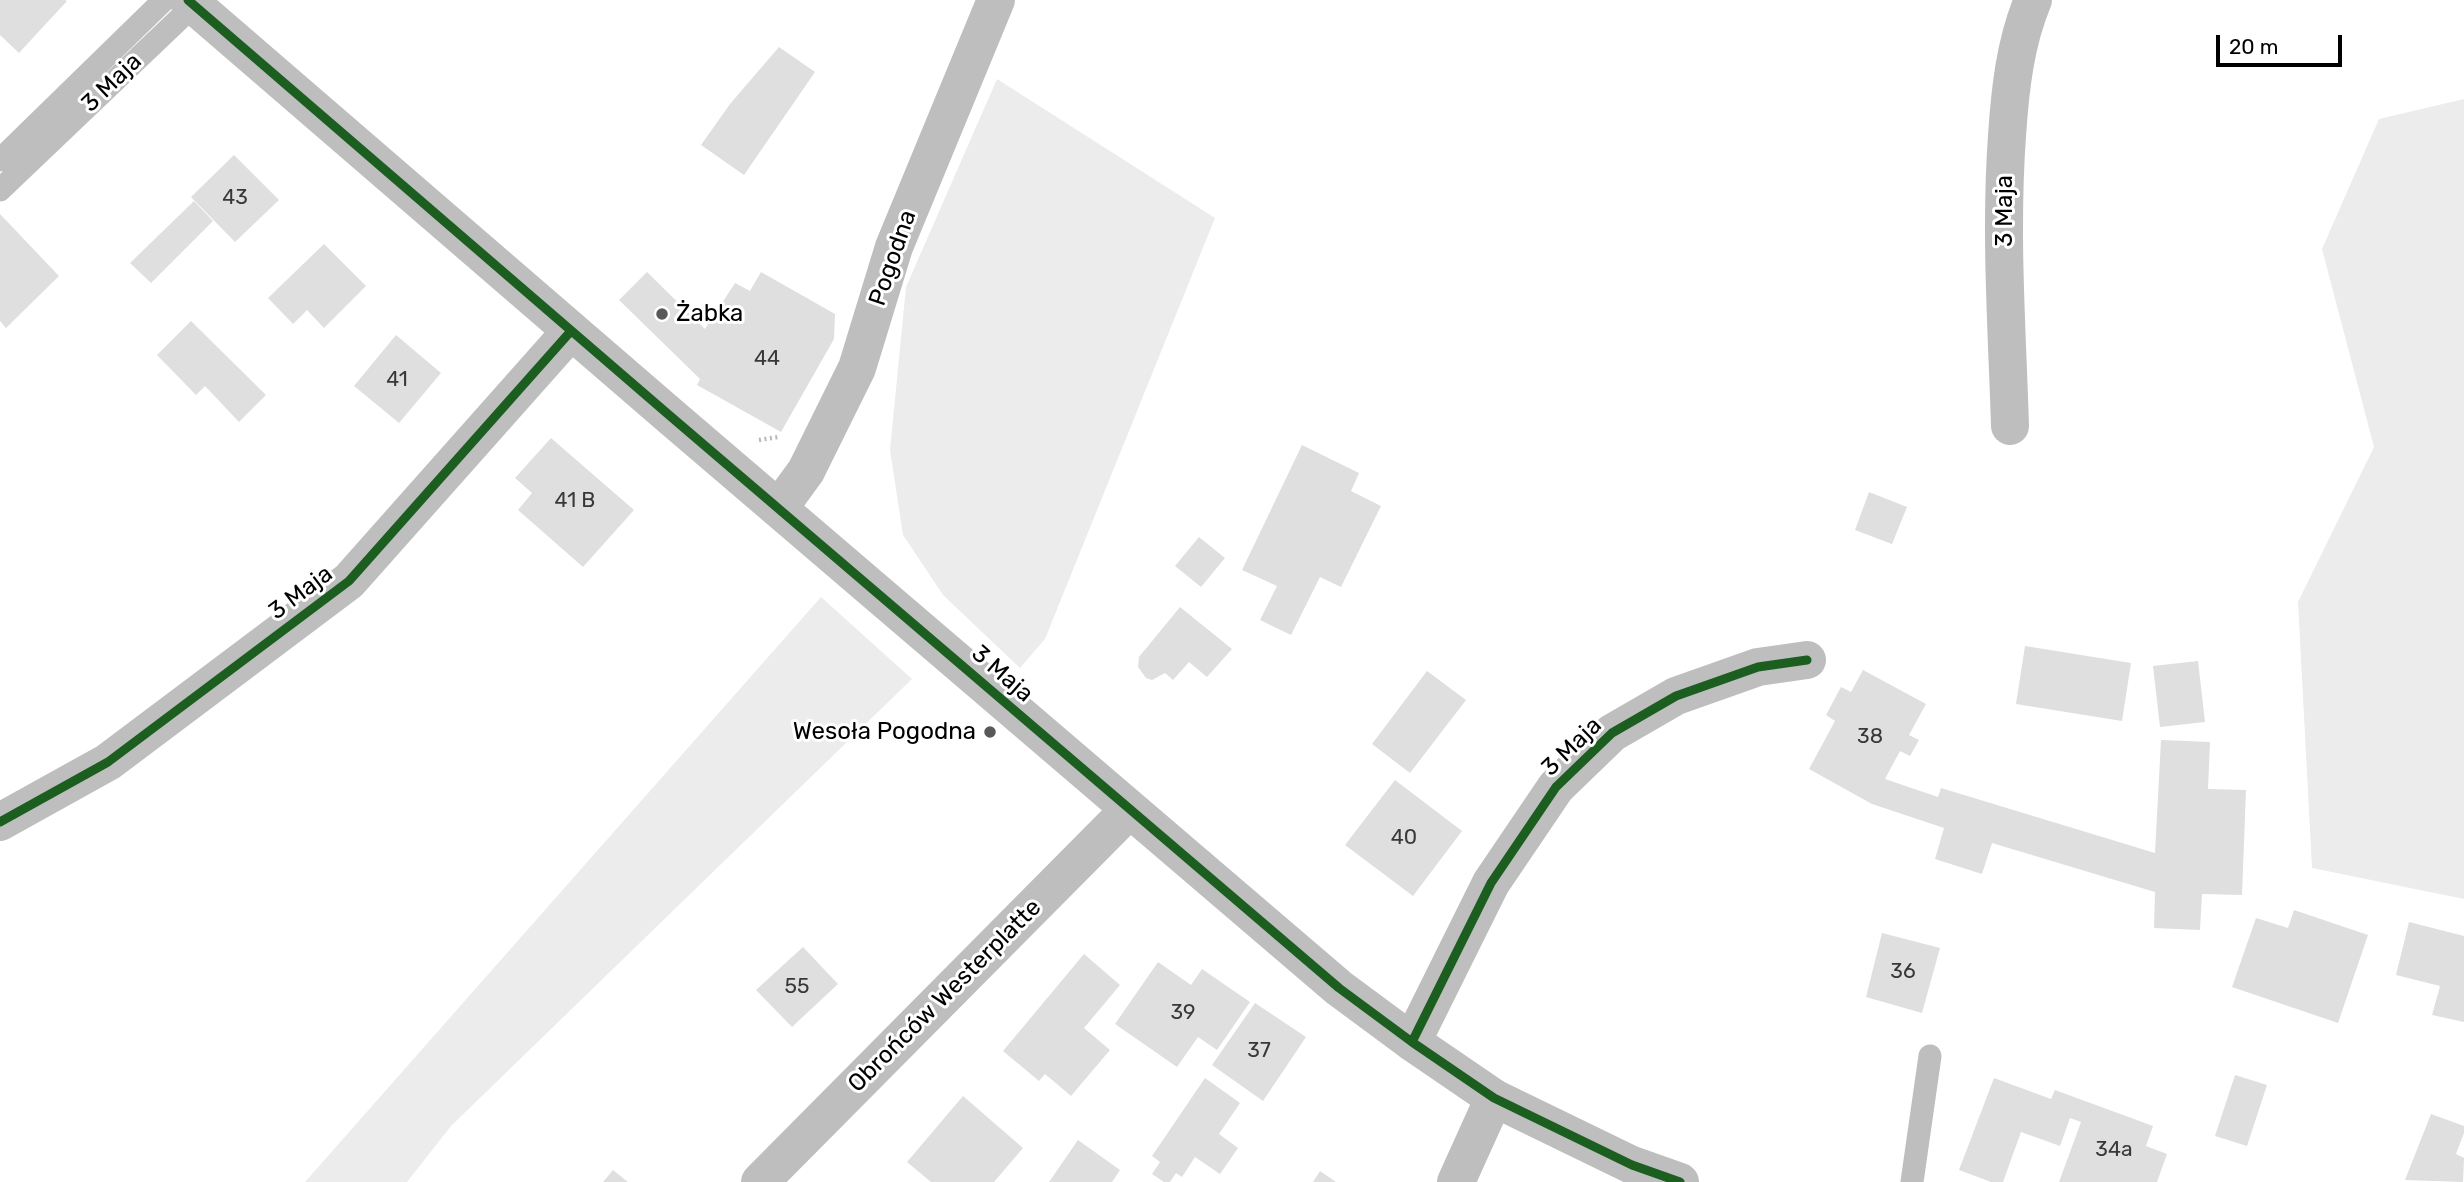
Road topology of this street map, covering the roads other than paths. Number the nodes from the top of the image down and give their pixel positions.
1 (996, 0) edge
2 (2033, 0) edge
3 (182, 2) edge
4 (0, 160) edge
5 (0, 190) edge
6 (571, 331) junction
7 (2010, 426) dead end
8 (779, 509) junction
9 (1807, 660) dead end
10 (1129, 810) junction
11 (0, 821) edge
12 (1412, 1042) junction
13 (1930, 1056) dead end
14 (1494, 1098) junction
15 (760, 1182) edge
16 (1456, 1182) edge
17 (1679, 1182) edge
18 (1912, 1182) edge

1 - 8 street, Pogodna
2 - 7 street, 3 Maja
3 - 4 lane, 3 Maja
3 - 5 lane, 3 Maja
3 - 6 street, 3 Maja
6 - 8 street, 3 Maja
6 - 11 street, 3 Maja
8 - 10 street, 3 Maja
9 - 12 street, 3 Maja
10 - 12 street, 3 Maja
10 - 15 street, Obrońców Westerplatte
12 - 14 street, 3 Maja
13 - 18 lane
14 - 16 street
14 - 17 street, 3 Maja

